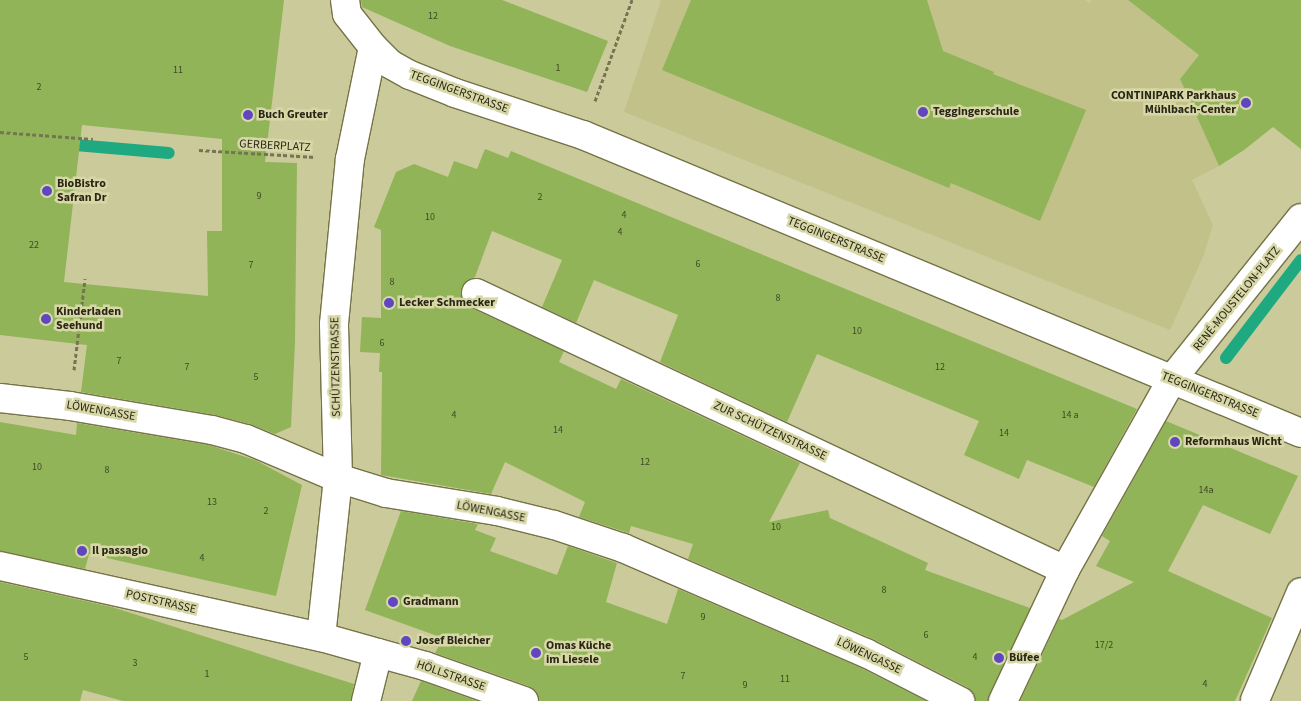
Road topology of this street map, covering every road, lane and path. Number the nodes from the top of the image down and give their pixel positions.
1 (346, 0) edge
2 (632, 0) edge
3 (373, 47) junction
4 (0, 132) edge
5 (583, 135) junction
6 (93, 139) dead end
7 (199, 150) dead end
8 (350, 159) junction
9 (1301, 218) edge
10 (85, 279) dead end
11 (476, 293) dead end
12 (1172, 379) junction
13 (0, 398) edge
14 (70, 406) junction
15 (1301, 432) edge
16 (338, 478) junction
17 (0, 566) edge
18 (1065, 570) junction
19 (1301, 592) edge
20 (321, 638) junction
21 (378, 653) junction
22 (1255, 700) dead end
23 (366, 701) edge
24 (524, 701) edge
25 (960, 701) edge
26 (1003, 701) edge

1 - 3 street
2 - 5 path
3 - 5 street, TEGGINGERSTRASSE
3 - 8 street, SCHÜTZENSTRASSE
4 - 6 path
5 - 12 street, TEGGINGERSTRASSE
7 - 8 path, GERBERPLATZ
8 - 16 street, SCHÜTZENSTRASSE
9 - 12 street, RENÉ-MOUSTELON-PLATZ
10 - 14 path
11 - 18 street, ZUR SCHÜTZENSTRASSE
12 - 15 street, TEGGINGERSTRASSE
12 - 18 street
13 - 14 street, LÖWENGASSE
14 - 16 street, LÖWENGASSE
16 - 20 street, SCHÜTZENSTRASSE
16 - 25 street, LÖWENGASSE
17 - 20 street, POSTSTRASSE
18 - 26 street
19 - 22 street
20 - 21 street
21 - 23 street
21 - 24 street, HÖLLSTRASSE

